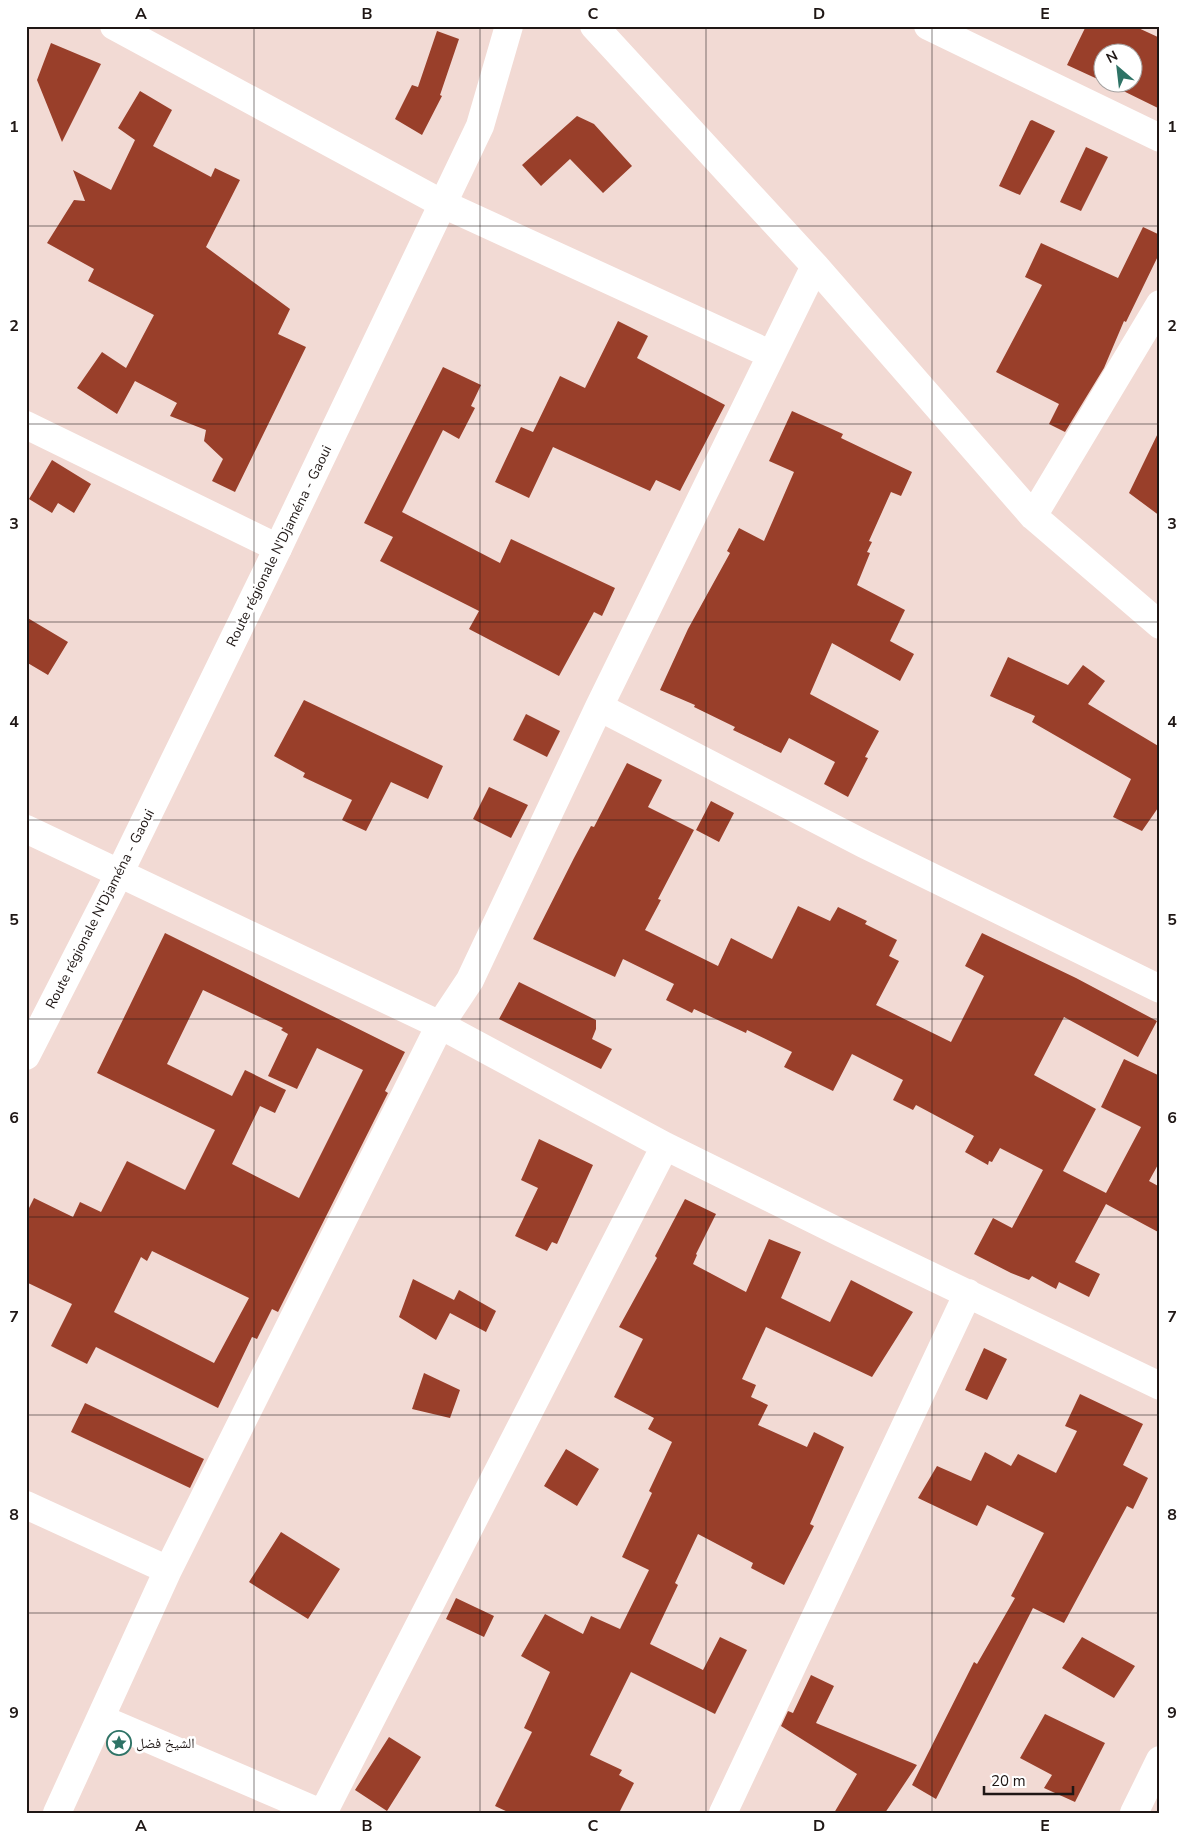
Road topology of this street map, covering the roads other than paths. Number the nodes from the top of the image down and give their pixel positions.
1 (114, 26) edge
2 (509, 26) edge
3 (594, 26) edge
4 (928, 26) edge
5 (1160, 138) edge
6 (443, 204) junction
7 (815, 266) junction
8 (1160, 304) edge
9 (770, 354) junction
10 (26, 425) edge
11 (1033, 516) junction
12 (278, 548) junction
13 (1160, 625) edge
14 (599, 707) junction
15 (26, 829) edge
16 (119, 874) junction
17 (1160, 989) edge
18 (440, 1025) junction
19 (26, 1056) edge
20 (665, 1146) junction
21 (968, 1293) junction
22 (1160, 1386) edge
23 (26, 1505) edge
24 (168, 1570) junction
25 (102, 1719) junction
26 (1160, 1760) edge
27 (57, 1813) edge
28 (322, 1813) edge
29 (723, 1813) edge
30 (1134, 1813) edge

1 - 6 street
2 - 6 street, Route régionale N'Djaména - Gaoui
3 - 7 street
4 - 5 street
6 - 9 street
6 - 12 street, Route régionale N'Djaména - Gaoui
7 - 9 street
7 - 11 street
8 - 11 street
9 - 14 street
10 - 12 street
11 - 13 street
12 - 16 street, Route régionale N'Djaména - Gaoui
14 - 17 street
14 - 18 street
15 - 16 street
16 - 18 street
16 - 19 street, Route régionale N'Djaména - Gaoui
18 - 20 street
18 - 24 street
20 - 21 street
20 - 28 street
21 - 22 street
21 - 29 street
23 - 24 street
24 - 25 street
25 - 27 street
25 - 28 street
26 - 30 street

